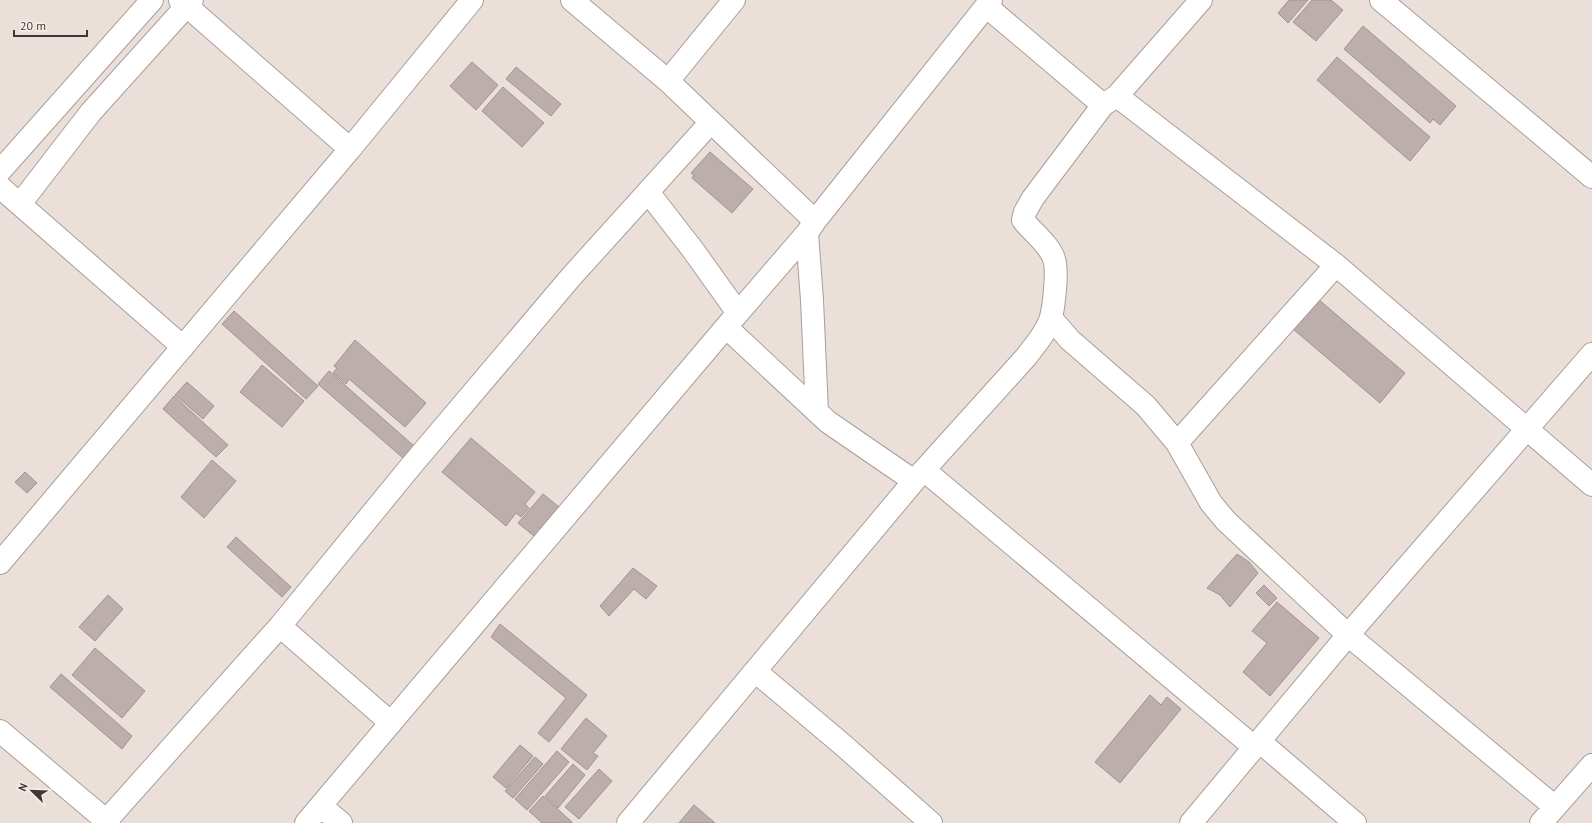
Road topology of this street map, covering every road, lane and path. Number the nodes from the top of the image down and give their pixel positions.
1 (152, 0) edge
2 (472, 0) edge
3 (572, 0) edge
4 (734, 0) edge
5 (1201, 0) edge
6 (1381, 0) edge
7 (186, 2) edge
8 (989, 3) edge
9 (668, 81) junction
10 (1110, 100) junction
11 (711, 122) junction
12 (350, 148) junction
13 (0, 171) edge
14 (1592, 177) edge
15 (0, 187) edge
16 (648, 192) junction
17 (20, 204) junction
18 (811, 227) junction
19 (1336, 264) junction
20 (1051, 318) junction
21 (732, 320) junction
22 (183, 347) junction
23 (1592, 354) edge
24 (817, 412) junction
25 (1526, 430) junction
26 (1177, 443) junction
27 (919, 476) junction
28 (1592, 486) edge
29 (0, 563) edge
30 (280, 626) junction
31 (1348, 635) junction
32 (755, 671) junction
33 (391, 723) junction
34 (0, 731) edge
35 (1257, 744) junction
36 (1589, 777) edge
37 (321, 806) junction
38 (1548, 815) edge
39 (108, 822) edge
40 (306, 823) edge
41 (341, 823) edge
42 (628, 823) edge
43 (932, 823) edge
44 (1191, 823) edge
45 (1355, 823) edge

1 - 13 street
2 - 12 street
3 - 9 street
4 - 9 street
5 - 10 street
6 - 14 street
7 - 12 street
7 - 17 street
8 - 10 street
8 - 18 street
9 - 11 street
10 - 19 street
10 - 20 street
11 - 16 street
11 - 18 street
12 - 22 street
15 - 17 street
16 - 21 street
16 - 30 street
17 - 22 street
18 - 21 street
18 - 24 street
19 - 25 street
19 - 26 street
20 - 26 street
20 - 27 street
21 - 24 street
21 - 33 street
22 - 29 street
23 - 25 street
24 - 27 street
25 - 28 street
25 - 31 street
26 - 31 street
27 - 32 street
27 - 35 street
30 - 33 street
30 - 39 street
31 - 35 street
31 - 38 street
32 - 42 street
32 - 43 street
33 - 37 street
34 - 39 street
35 - 44 street
35 - 45 street
36 - 38 street
37 - 40 street
37 - 41 street

